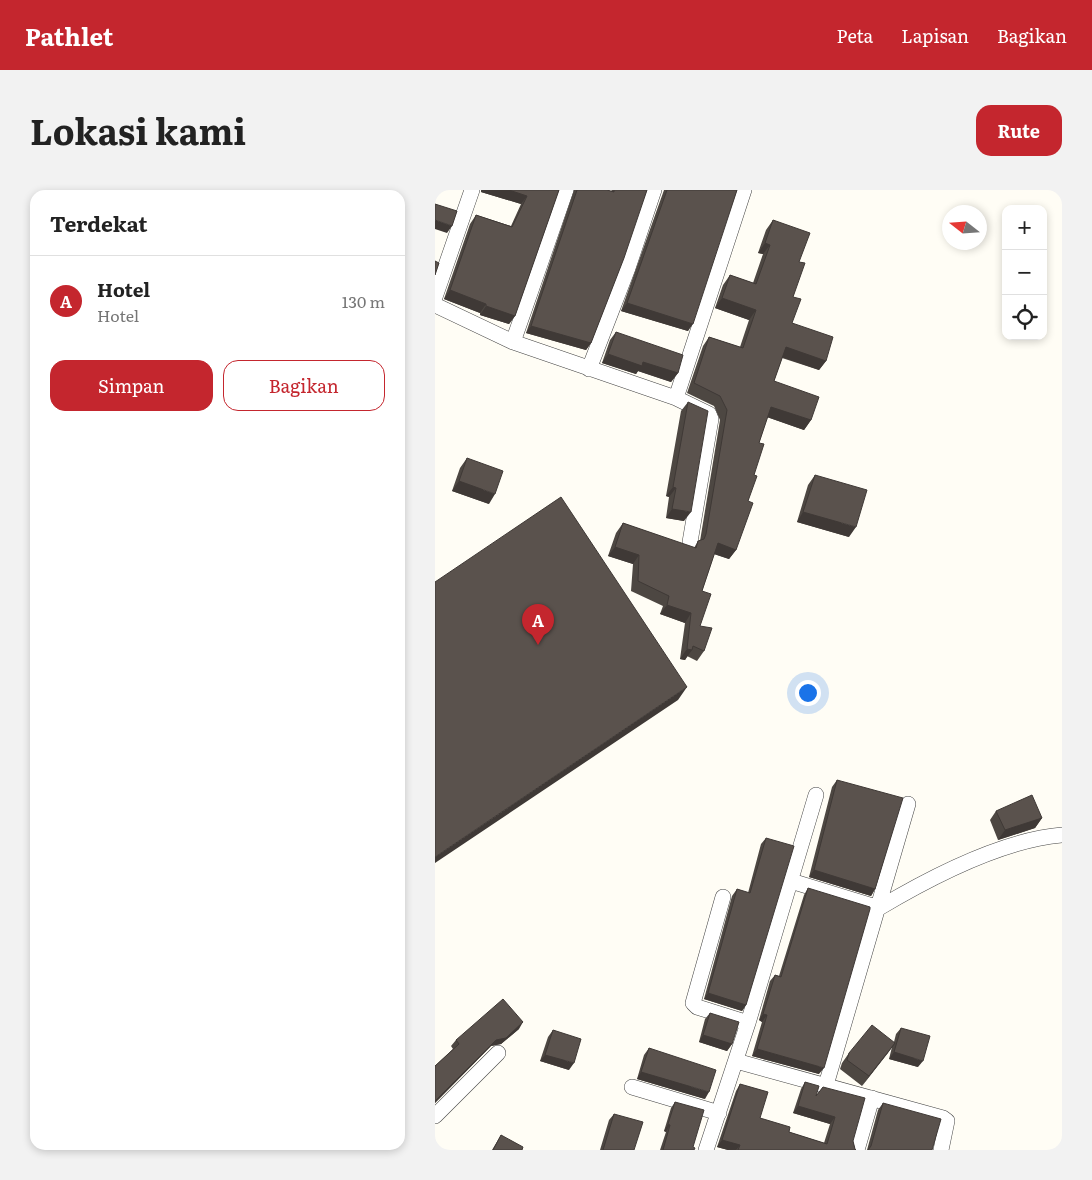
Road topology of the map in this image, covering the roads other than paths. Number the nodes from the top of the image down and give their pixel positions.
1 (472, 190) edge
2 (566, 190) edge
3 (654, 190) edge
4 (743, 190) edge
5 (435, 297) edge
6 (435, 305) edge
7 (513, 342) junction
8 (589, 370) junction
9 (676, 398) junction
10 (690, 542) dead end
11 (815, 794) dead end
12 (908, 804) dead end
13 (1062, 835) edge
14 (791, 881) junction
15 (723, 898) dead end
16 (879, 908) junction
17 (748, 1023) junction
18 (498, 1053) dead end
19 (736, 1061) junction
20 (826, 1085) junction
21 (632, 1087) dead end
22 (872, 1098) junction
23 (719, 1113) junction
24 (435, 1116) edge
25 (707, 1150) edge
26 (857, 1150) edge
27 (941, 1150) edge

1 - 5 street
2 - 7 street
3 - 8 street
4 - 9 street
6 - 7 street
7 - 8 street
8 - 9 street
9 - 10 street
11 - 14 street
12 - 16 street
13 - 16 street
14 - 16 street
14 - 17 street
15 - 17 street
16 - 20 street
17 - 19 street
18 - 24 street
19 - 20 street
19 - 23 street
20 - 22 street
21 - 23 street
22 - 26 street
22 - 27 street
23 - 25 street

